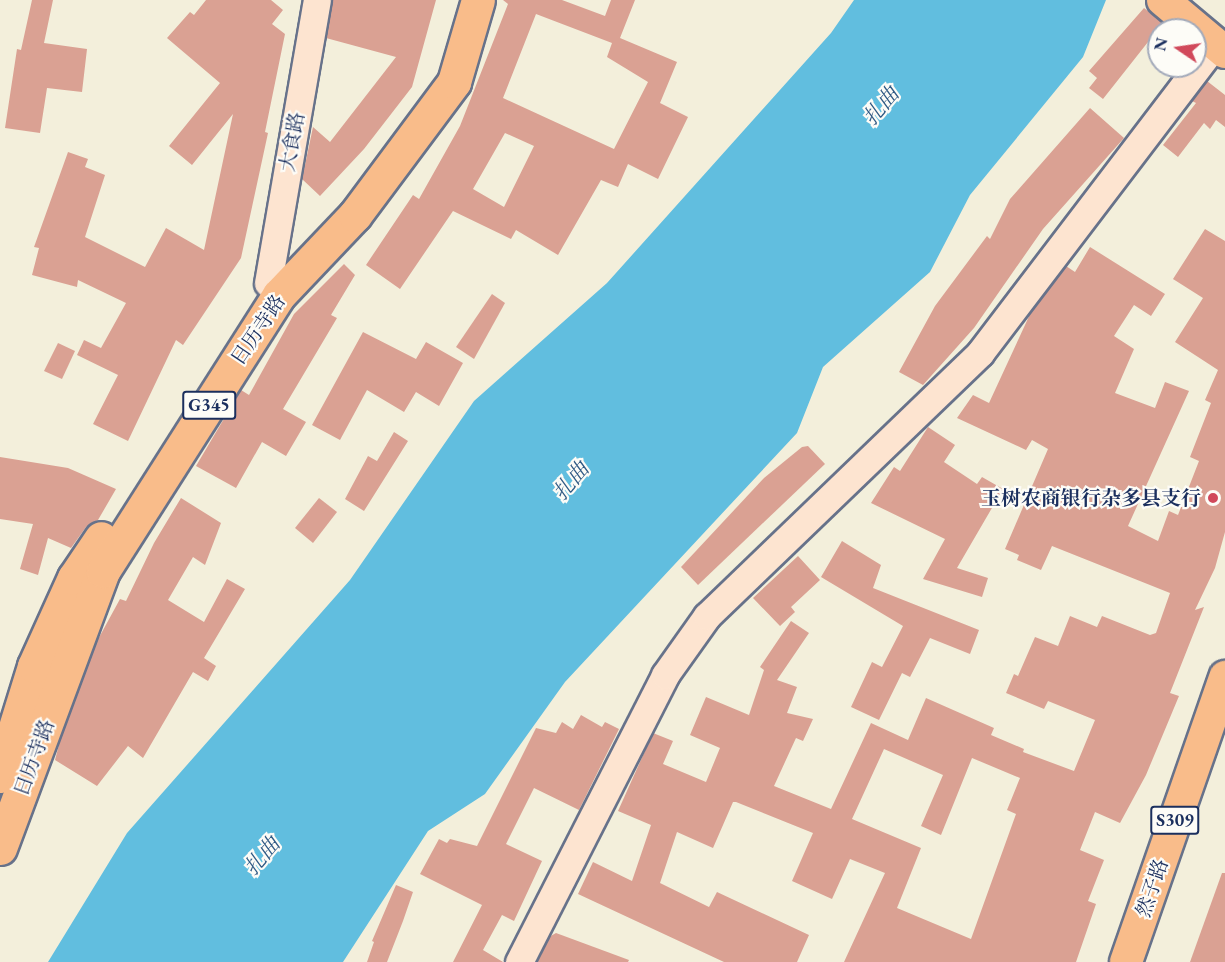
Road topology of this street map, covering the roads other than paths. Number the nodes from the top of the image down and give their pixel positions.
1 (317, 0) edge
2 (460, 0) edge
3 (478, 0) edge
4 (1163, 0) edge
5 (1211, 40) edge
6 (268, 283) junction
7 (1225, 677) edge
8 (0, 776) edge
9 (0, 848) edge
10 (519, 962) edge
11 (1126, 962) edge

1 - 6 street, 大食路
2 - 6 highway, 日历寺路 / G345
3 - 9 highway, 日历寺路 / G345
4 - 5 main road
5 - 10 street
6 - 8 highway, 日历寺路 / G345
7 - 11 main road, 然子路 / S309

